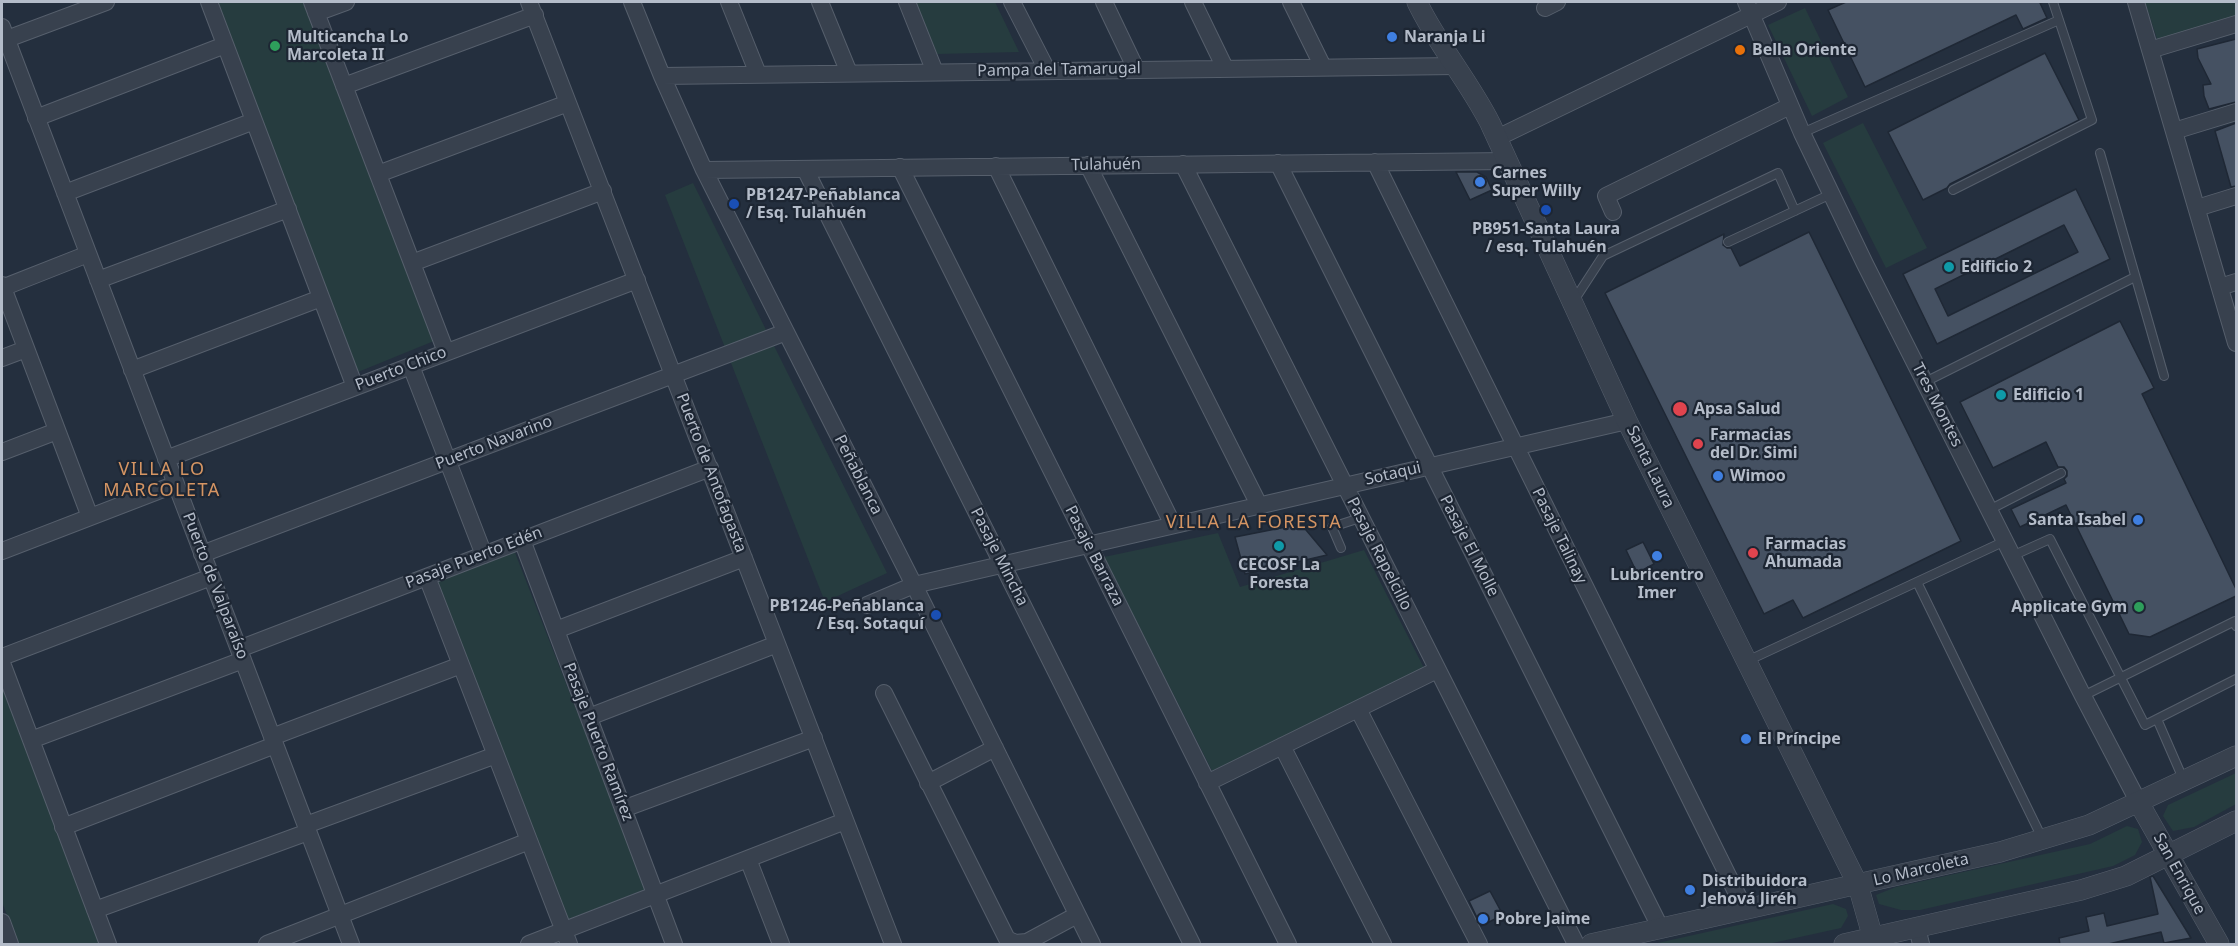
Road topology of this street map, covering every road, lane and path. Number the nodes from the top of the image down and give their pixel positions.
1 (106, 2) edge
2 (209, 2) edge
3 (346, 2) edge
4 (632, 2) edge
5 (729, 2) edge
6 (820, 2) edge
7 (907, 2) edge
8 (1012, 2) edge
9 (1104, 2) edge
10 (1193, 2) edge
11 (1291, 2) edge
12 (1417, 2) edge
13 (1778, 2) edge
14 (2053, 2) edge
15 (2136, 2) edge
16 (314, 7) edge
17 (532, 8) edge
18 (1748, 8) edge
19 (2059, 20) junction
20 (2236, 24) edge
21 (4, 33) edge
22 (225, 45) junction
23 (2150, 50) junction
24 (1456, 66) junction
25 (1323, 67) junction
26 (1225, 68) junction
27 (1137, 69) junction
28 (1047, 70) junction
29 (935, 72) junction
30 (849, 73) junction
31 (758, 74) junction
32 (662, 76) junction
33 (344, 86) junction
34 (568, 103) junction
35 (1790, 106) junction
36 (2236, 112) edge
37 (36, 118) junction
38 (254, 121) junction
39 (2174, 131) junction
40 (1802, 133) junction
41 (1497, 138) junction
42 (2100, 153) dead end
43 (1508, 161) junction
44 (1375, 162) junction
45 (1278, 163) junction
46 (1183, 164) junction
47 (1088, 165) junction
48 (996, 166) junction
49 (900, 167) junction
50 (805, 169) junction
51 (704, 170) junction
52 (378, 174) junction
53 (1953, 190) dead end
54 (603, 191) junction
55 (65, 192) junction
56 (1831, 194) junction
57 (2236, 196) edge
58 (2197, 208) junction
59 (288, 209) junction
60 (1796, 211) junction
61 (1613, 212) dead end
62 (1728, 242) dead end
63 (88, 254) junction
64 (412, 263) junction
65 (2135, 277) junction
66 (98, 280) junction
67 (637, 280) junction
68 (2236, 282) edge
69 (2, 286) edge
70 (2220, 287) junction
71 (321, 298) junction
72 (1572, 303) junction
73 (786, 332) junction
74 (2236, 343) edge
75 (26, 348) junction
76 (446, 352) junction
77 (2, 358) edge
78 (411, 366) junction
79 (132, 370) junction
80 (673, 375) junction
81 (2164, 376) dead end
82 (1925, 382) junction
83 (355, 387) junction
84 (1627, 421) junction
85 (57, 431) junction
86 (1514, 446) junction
87 (2, 452) edge
88 (166, 459) junction
89 (447, 460) junction
90 (1429, 466) junction
91 (710, 468) junction
92 (2061, 473) dead end
93 (176, 484) junction
94 (1344, 486) junction
95 (1259, 506) junction
96 (1989, 510) junction
97 (90, 517) junction
98 (1360, 518) junction
99 (1173, 525) junction
100 (522, 540) junction
101 (1088, 544) junction
102 (1341, 548) dead end
103 (2009, 548) junction
104 (2, 551) edge
105 (202, 554) junction
106 (484, 555) junction
107 (744, 558) junction
108 (1002, 564) junction
109 (212, 577) junction
110 (427, 577) junction
111 (1917, 582) junction
112 (914, 585) junction
113 (867, 605) dead end
114 (2236, 626) edge
115 (556, 630) junction
116 (777, 644) junction
117 (241, 654) junction
118 (2, 657) edge
119 (1746, 661) junction
120 (2, 663) edge
121 (461, 665) junction
122 (1437, 670) junction
123 (2121, 677) junction
124 (2236, 679) edge
125 (884, 693) dead end
126 (2083, 696) junction
127 (1358, 709) junction
128 (589, 717) junction
129 (2157, 719) junction
130 (814, 738) junction
131 (31, 740) junction
132 (274, 741) junction
133 (1282, 746) junction
134 (995, 748) junction
135 (496, 755) junction
136 (2236, 756) edge
137 (2184, 781) junction
138 (928, 783) junction
139 (1207, 783) junction
140 (2139, 803) junction
141 (623, 809) junction
142 (845, 820) junction
143 (2236, 821) edge
144 (63, 826) junction
145 (307, 828) junction
146 (2044, 840) junction
147 (529, 841) junction
148 (2169, 854) junction
149 (748, 859) junction
150 (1858, 885) junction
151 (656, 895) junction
152 (95, 910) junction
153 (1745, 910) junction
154 (1077, 915) junction
155 (340, 916) junction
156 (2, 922) edge
157 (1661, 929) junction
158 (1919, 936) edge
159 (566, 938) edge
160 (1873, 938) junction
161 (10, 945) edge
162 (108, 945) edge
163 (267, 945) edge
164 (351, 945) edge
165 (528, 945) edge
166 (675, 945) edge
167 (781, 945) edge
168 (893, 945) edge
169 (1092, 945) edge
170 (1192, 945) edge
171 (1288, 945) edge
172 (1383, 945) edge
173 (1479, 945) edge
174 (1575, 945) edge
175 (1591, 945) edge
176 (1844, 945) edge
177 (2218, 945) edge

1 - 21 street
2 - 22 street
3 - 16 street
4 - 32 street, Peñablanca
5 - 31 street
6 - 30 street
7 - 29 street
8 - 28 street
9 - 27 street
10 - 26 street
11 - 25 street
12 - 24 street, Santa Laura
13 - 18 street
14 - 19 lane
15 - 23 street
16 - 33 street
17 - 33 street
17 - 34 street, Puerto de Antofagasta
18 - 35 street, Tres Montes
18 - 41 street
19 - 40 lane
19 - 53 lane
20 - 23 street
21 - 37 street, Puerto de Valparaíso
22 - 37 street
22 - 38 street
23 - 39 street
24 - 25 street, Pampa del Tamarugal
24 - 41 street, Santa Laura
25 - 26 street, Pampa del Tamarugal
26 - 27 street, Pampa del Tamarugal
27 - 28 street, Pampa del Tamarugal
28 - 29 street, Pampa del Tamarugal
29 - 30 street, Pampa del Tamarugal
30 - 31 street, Pampa del Tamarugal
31 - 32 street, Pampa del Tamarugal
32 - 51 street, Peñablanca
33 - 52 street
34 - 52 street
34 - 54 street, Puerto de Antofagasta
35 - 40 street, Tres Montes
35 - 61 street
36 - 39 street
37 - 55 street, Puerto de Valparaíso
38 - 55 street
38 - 59 street
39 - 58 street
40 - 56 street, Tres Montes
41 - 43 street, Santa Laura
42 - 65 lane
43 - 44 street, Tulahuén
43 - 72 street, Santa Laura
44 - 45 street, Tulahuén
44 - 86 street, Pasaje Talinay
45 - 46 street, Tulahuén
45 - 90 street, Pasaje El Molle
46 - 47 street, Tulahuén
46 - 94 street, Pasaje Rapelcillo
47 - 48 street, Tulahuén
47 - 95 street
48 - 49 street, Tulahuén
48 - 99 street
49 - 50 street, Tulahuén
49 - 101 street, Pasaje Barraza
50 - 51 street, Tulahuén
50 - 108 street, Pasaje Mincha
51 - 73 street, Peñablanca
52 - 64 street
54 - 64 street
54 - 67 street, Puerto de Antofagasta
55 - 63 street, Puerto de Valparaíso
56 - 60 lane
56 - 82 street, Tres Montes
57 - 58 street
58 - 70 street
59 - 66 street
59 - 71 street
60 - 62 lane
60 - 72 lane
63 - 66 street, Puerto de Valparaíso
63 - 69 street
64 - 76 street
65 - 81 lane
65 - 82 lane
66 - 79 street, Puerto de Valparaíso
67 - 76 street, Puerto Chico
67 - 80 street, Puerto de Antofagasta
68 - 70 street
69 - 75 street
70 - 74 street
71 - 79 street
71 - 83 street
72 - 84 street, Santa Laura
73 - 80 street, Puerto Navarino
73 - 112 street, Peñablanca
75 - 77 street
75 - 85 street
76 - 78 street, Puerto Chico
78 - 83 street, Puerto Chico
78 - 89 street
79 - 88 street, Puerto de Valparaíso
80 - 89 street, Puerto Navarino
80 - 91 street, Puerto de Antofagasta
82 - 96 street, Tres Montes
83 - 88 street, Puerto Chico
84 - 86 street, Sotaqui
84 - 119 street, Santa Laura
85 - 87 street
85 - 97 street
86 - 90 street, Sotaqui
86 - 153 street, Pasaje Talinay
88 - 93 street, Puerto de Valparaíso
89 - 105 street, Puerto Navarino
89 - 106 street
90 - 94 street, Sotaqui
90 - 157 street, Pasaje El Molle
91 - 100 street, Pasaje Puerto Edén
91 - 107 street, Puerto de Antofagasta
92 - 96 lane
93 - 97 street
93 - 105 street, Puerto de Valparaíso
94 - 95 street, Sotaqui
94 - 98 street, Pasaje Rapelcillo
95 - 99 street, Sotaqui
96 - 103 street, Tres Montes
97 - 104 street
98 - 102 lane
98 - 122 street, Pasaje Rapelcillo
99 - 101 street, Sotaqui
100 - 106 street, Pasaje Puerto Edén
100 - 115 street, Pasaje Puerto Ramírez
101 - 108 street, Sotaqui
101 - 139 street, Pasaje Barraza
103 - 111 lane
103 - 123 lane
103 - 126 street, Tres Montes
105 - 109 street, Puerto de Valparaíso
106 - 110 street, Pasaje Puerto Edén
107 - 115 street
107 - 116 street, Puerto de Antofagasta
108 - 112 street, Sotaqui
108 - 170 street, Pasaje Mincha
109 - 117 street, Puerto de Valparaíso
109 - 118 street
110 - 117 street, Pasaje Puerto Edén
110 - 121 street
111 - 119 lane
111 - 146 lane
112 - 113 street, Sotaqui
112 - 134 street, Peñablanca
114 - 123 lane
115 - 128 street, Pasaje Puerto Ramírez
116 - 128 street
116 - 130 street, Puerto de Antofagasta
117 - 131 street, Pasaje Puerto Edén
117 - 132 street, Puerto de Valparaíso
119 - 150 street, Santa Laura
120 - 131 street
121 - 132 street
121 - 135 street
122 - 127 street
122 - 174 street, Pasaje Rapelcillo
123 - 126 lane
123 - 129 lane
124 - 129 lane
125 - 138 street
126 - 140 street, Tres Montes
127 - 133 street
127 - 173 street
128 - 141 street, Pasaje Puerto Ramírez
129 - 137 lane
130 - 141 street
130 - 142 street, Puerto de Antofagasta
131 - 144 street
132 - 144 street
132 - 145 street, Puerto de Valparaíso
133 - 139 street
133 - 172 street
134 - 138 street
134 - 154 street, Peñablanca
135 - 145 street
135 - 147 street
136 - 137 street, Lo Marcoleta
137 - 140 street, Lo Marcoleta
138 - 154 street
139 - 171 street, Pasaje Barraza
140 - 146 street, Lo Marcoleta
140 - 148 street, San Enrique
141 - 151 street, Pasaje Puerto Ramírez
142 - 149 street
142 - 168 street, Puerto de Antofagasta
143 - 148 street
144 - 152 street
145 - 152 street
145 - 155 street, Puerto de Valparaíso
146 - 150 street, Lo Marcoleta
147 - 155 street
147 - 159 street
148 - 158 street
148 - 177 street, San Enrique
149 - 151 street
149 - 167 street
150 - 153 street, Lo Marcoleta
150 - 160 street, Santa Laura
151 - 159 street
151 - 166 street, Pasaje Puerto Ramírez
152 - 162 street
153 - 157 street, Lo Marcoleta
154 - 169 street, Peñablanca
155 - 163 street
155 - 164 street, Puerto de Valparaíso
156 - 161 street
157 - 175 street, Lo Marcoleta
158 - 160 street
159 - 165 street
160 - 176 street

